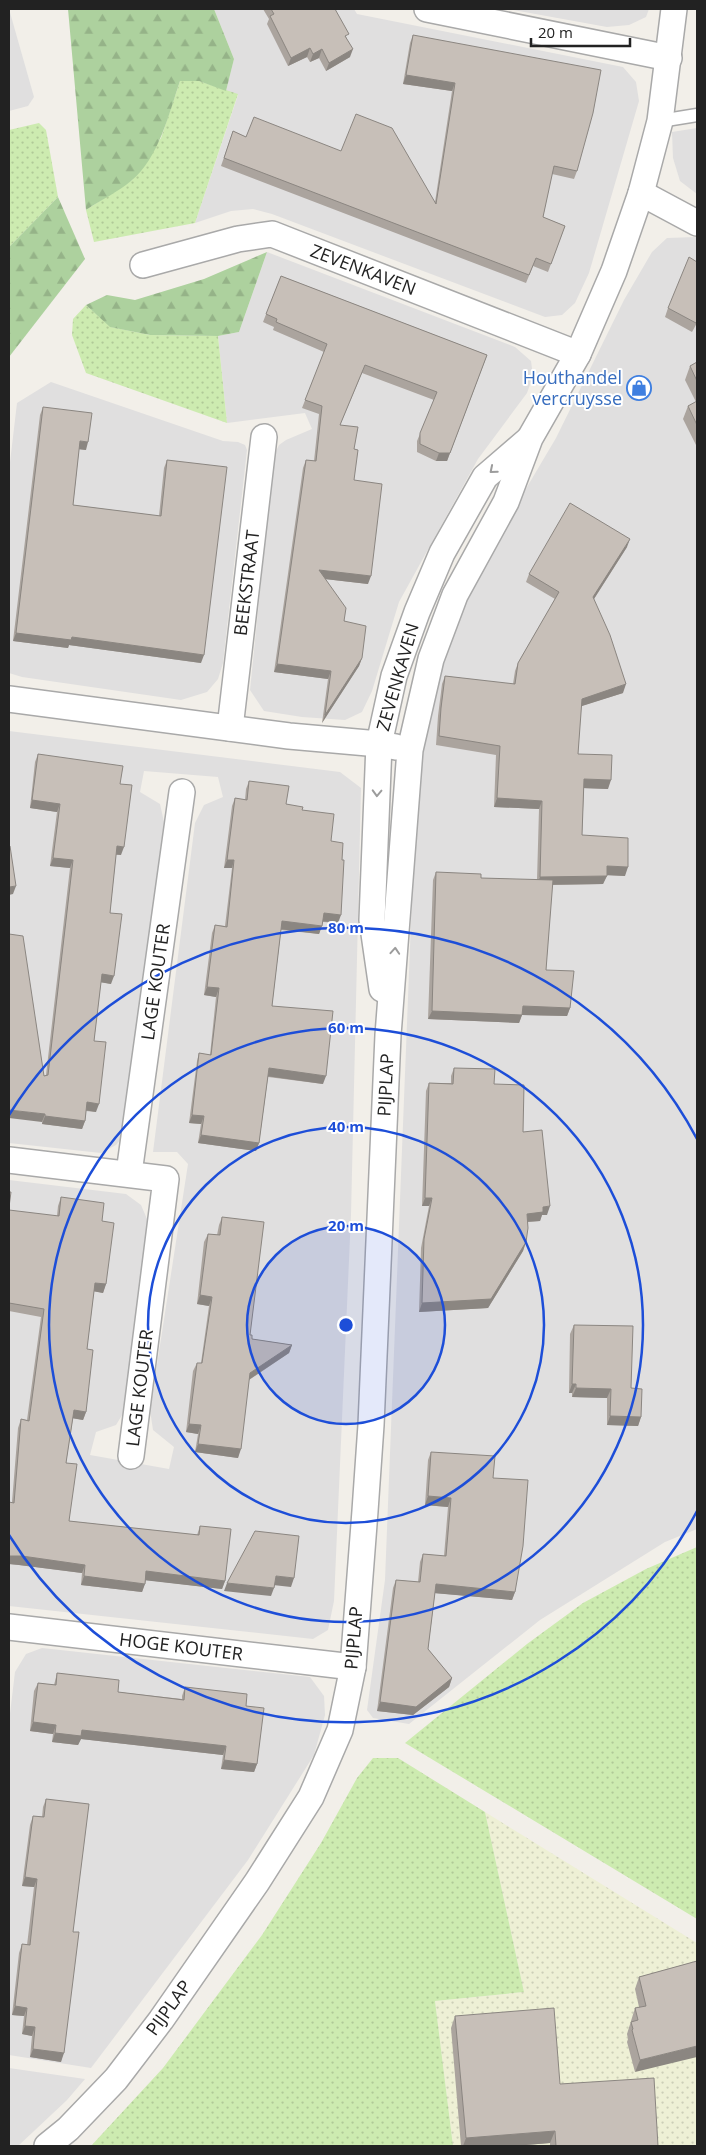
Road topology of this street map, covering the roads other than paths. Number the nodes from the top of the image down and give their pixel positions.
1 (427, 9) edge
2 (674, 9) edge
3 (669, 58) junction
4 (697, 115) edge
5 (660, 120) junction
6 (641, 193) junction
7 (697, 223) edge
8 (143, 265) dead end
9 (578, 354) junction
10 (264, 437) dead end
11 (530, 438) junction
12 (431, 659) joint
13 (9, 698) edge
14 (230, 728) junction
15 (379, 744) junction
16 (410, 750) junction
17 (182, 792) dead end
18 (388, 1035) junction
19 (9, 1160) edge
20 (129, 1173) junction
21 (131, 1456) dead end
22 (9, 1627) edge
23 (353, 1667) junction
24 (48, 2146) edge

1 - 3 street
2 - 3 street, ZEVENKAVEN
3 - 5 street, ZEVENKAVEN
4 - 5 lane
5 - 6 street, ZEVENKAVEN
6 - 7 street
6 - 9 street, ZEVENKAVEN
8 - 9 street, ZEVENKAVEN
9 - 11 street, ZEVENKAVEN
10 - 14 street, BEEKSTRAAT
11 - 12 street, ZEVENKAVEN
11 -> 15 street, ZEVENKAVEN
12 - 16 street, PIJPLAP
13 - 14 street
14 - 15 street
15 - 16 street
15 -> 18 street, PIJPLAP
18 -> 16 street, PIJPLAP
17 - 20 street, LAGE KOUTER
18 - 23 street, PIJPLAP
19 - 20 street, LAGE KOUTER
20 - 21 street, LAGE KOUTER
22 - 23 street, HOGE KOUTER
23 - 24 street, PIJPLAP

